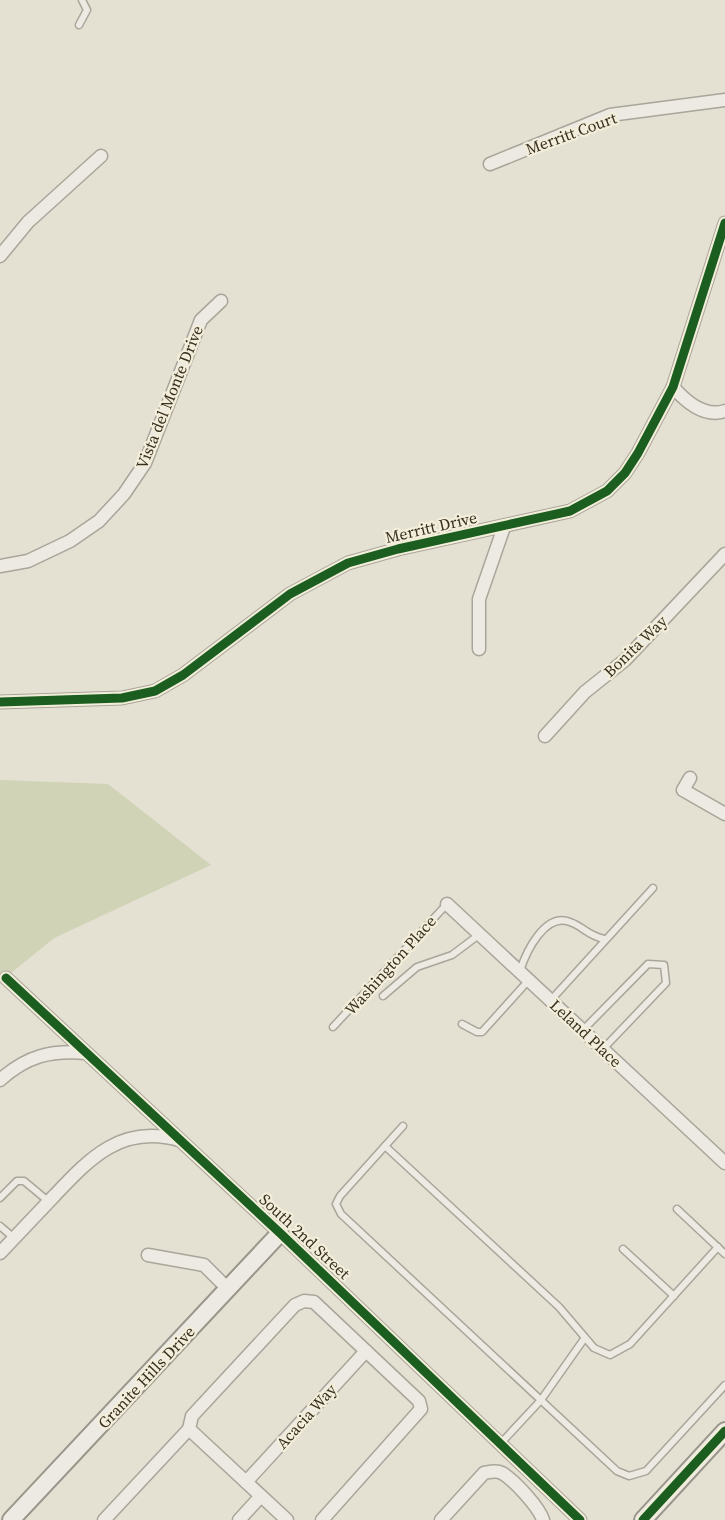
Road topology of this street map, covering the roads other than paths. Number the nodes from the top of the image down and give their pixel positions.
1 (82, 0) edge
2 (79, 25) dead end
3 (725, 100) edge
4 (101, 156) dead end
5 (490, 164) dead end
6 (725, 223) edge
7 (0, 256) edge
8 (221, 301) dead end
9 (673, 387) junction
10 (725, 411) edge
11 (504, 527) junction
12 (725, 554) edge
13 (0, 566) edge
14 (479, 649) dead end
15 (0, 702) edge
16 (544, 736) dead end
17 (690, 778) dead end
18 (725, 814) edge
19 (653, 888) dead end
20 (447, 904) joint
21 (480, 933) junction
22 (604, 939) junction
23 (524, 976) junction
24 (6, 978) dead end
25 (383, 996) dead end
26 (550, 1001) junction
27 (462, 1024) dead end
28 (333, 1027) dead end
29 (583, 1031) junction
30 (603, 1049) junction
31 (86, 1053) junction
32 (0, 1080) edge
33 (403, 1126) dead end
34 (180, 1140) junction
35 (385, 1146) junction
36 (725, 1163) edge
37 (0, 1198) edge
38 (49, 1202) junction
39 (677, 1209) dead end
40 (0, 1226) edge
41 (280, 1233) junction
42 (14, 1238) junction
43 (718, 1247) junction
44 (623, 1249) dead end
45 (0, 1253) edge
46 (725, 1254) edge
47 (148, 1256) dead end
48 (228, 1289) junction
49 (674, 1296) junction
50 (584, 1339) junction
51 (366, 1351) junction
52 (725, 1385) edge
53 (541, 1400) junction
54 (189, 1429) junction
55 (725, 1431) edge
56 (501, 1443) junction
57 (246, 1482) junction
58 (261, 1496) junction
59 (11, 1520) edge
60 (104, 1520) edge
61 (239, 1520) edge
62 (287, 1520) edge
63 (322, 1520) edge
64 (441, 1520) edge
65 (543, 1520) edge
66 (580, 1520) edge
67 (642, 1520) edge

1 - 2 lane
3 - 5 street, Merritt Court
4 - 7 street
6 - 9 street, Merritt Drive
8 - 13 street, Vista del Monte Drive
9 - 10 street
9 - 11 street, Merritt Drive
11 - 14 street
11 - 15 street, Merritt Drive
12 - 16 street, Bonita Way
17 - 18 street
19 - 22 lane
20 - 21 street, Leland Place
20 - 28 lane, Washington Place
21 - 23 street, Leland Place
21 - 25 lane
22 - 23 lane
22 - 26 lane
23 - 26 street, Leland Place
23 - 27 lane
24 - 31 street, South 2nd Street
26 - 29 street, Leland Place
29 - 30 street, Leland Place
29 - 30 lane
30 - 36 street, Leland Place
31 - 32 street
31 - 34 street, South 2nd Street
33 - 35 lane
34 - 38 street
34 - 41 street, South 2nd Street
35 - 50 lane
35 - 53 lane
37 - 38 lane
38 - 42 street
39 - 43 lane
40 - 42 lane
41 - 48 street, Granite Hills Drive
41 - 56 street, South 2nd Street
42 - 45 street
43 - 46 lane
43 - 49 lane
44 - 49 lane
47 - 48 street
48 - 59 street, Granite Hills Drive
49 - 50 lane
50 - 53 lane
51 - 54 street
51 - 57 street, Acacia Way
51 - 63 street
52 - 53 lane
53 - 56 lane
54 - 57 street
54 - 60 street
55 - 67 street
56 - 66 street, South 2nd Street
57 - 58 street
58 - 61 street
58 - 62 street
64 - 65 street

